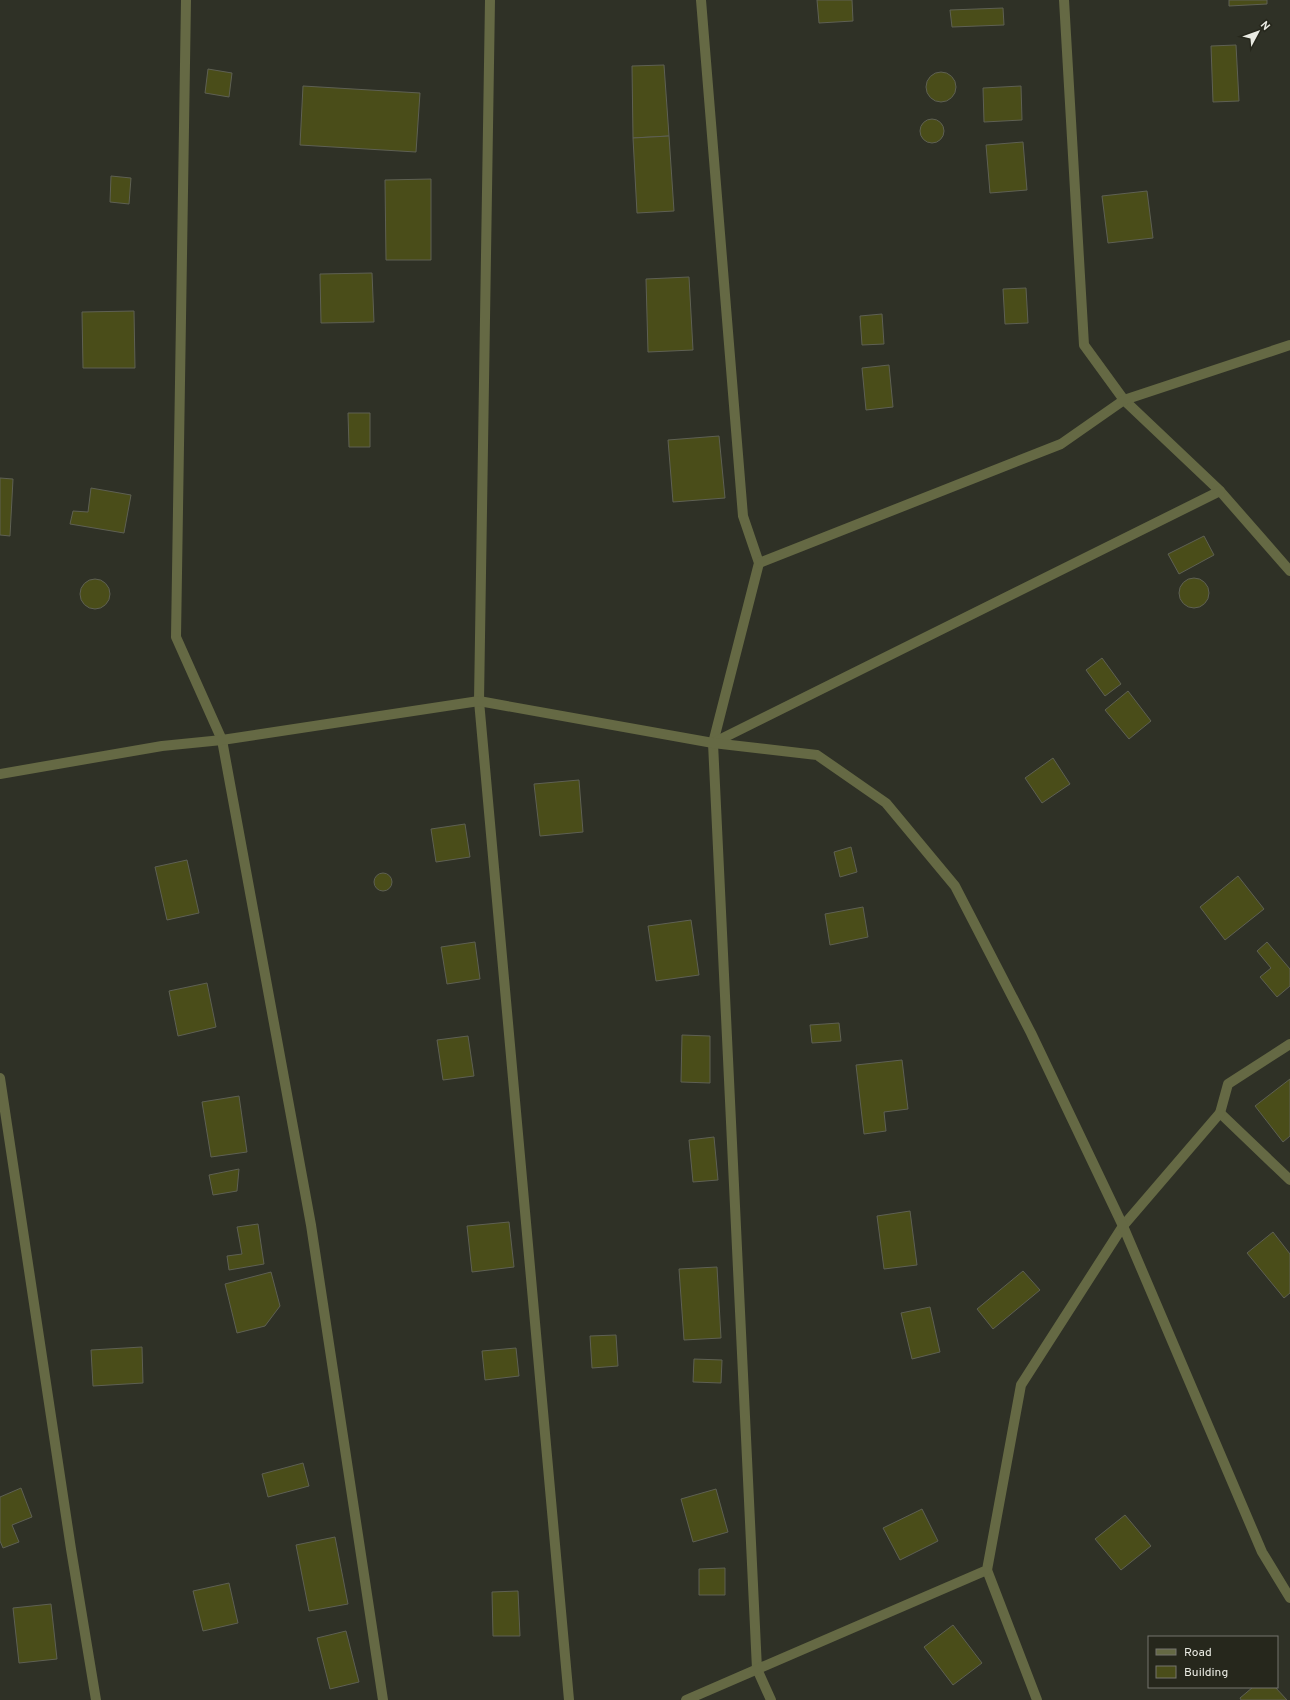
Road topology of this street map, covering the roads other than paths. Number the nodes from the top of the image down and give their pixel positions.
1 (186, 0) edge
2 (490, 0) edge
3 (702, 0) edge
4 (1064, 0) edge
5 (1290, 345) edge
6 (1124, 400) junction
7 (1220, 490) junction
8 (759, 563) junction
9 (1290, 571) edge
10 (479, 702) junction
11 (222, 740) junction
12 (713, 743) junction
13 (0, 774) edge
14 (1290, 1044) edge
15 (0, 1078) edge
16 (1220, 1113) junction
17 (1290, 1180) edge
18 (1123, 1226) junction
19 (987, 1570) junction
20 (1290, 1598) edge
21 (757, 1669) junction
22 (96, 1700) edge
23 (383, 1700) edge
24 (569, 1700) edge
25 (686, 1700) edge
26 (771, 1700) edge
27 (1037, 1700) edge

1 - 11 street
2 - 10 street
3 - 8 street
4 - 6 street
5 - 6 street
6 - 7 street
6 - 8 street
7 - 9 street
7 - 12 street
8 - 12 street
10 - 11 street
10 - 12 street
10 - 24 street
11 - 13 street
11 - 23 street
12 - 18 street
12 - 21 street
14 - 16 street
15 - 22 street
16 - 17 street
16 - 18 street
18 - 19 street
18 - 20 street
19 - 21 street
19 - 27 street
21 - 25 street
21 - 26 street

